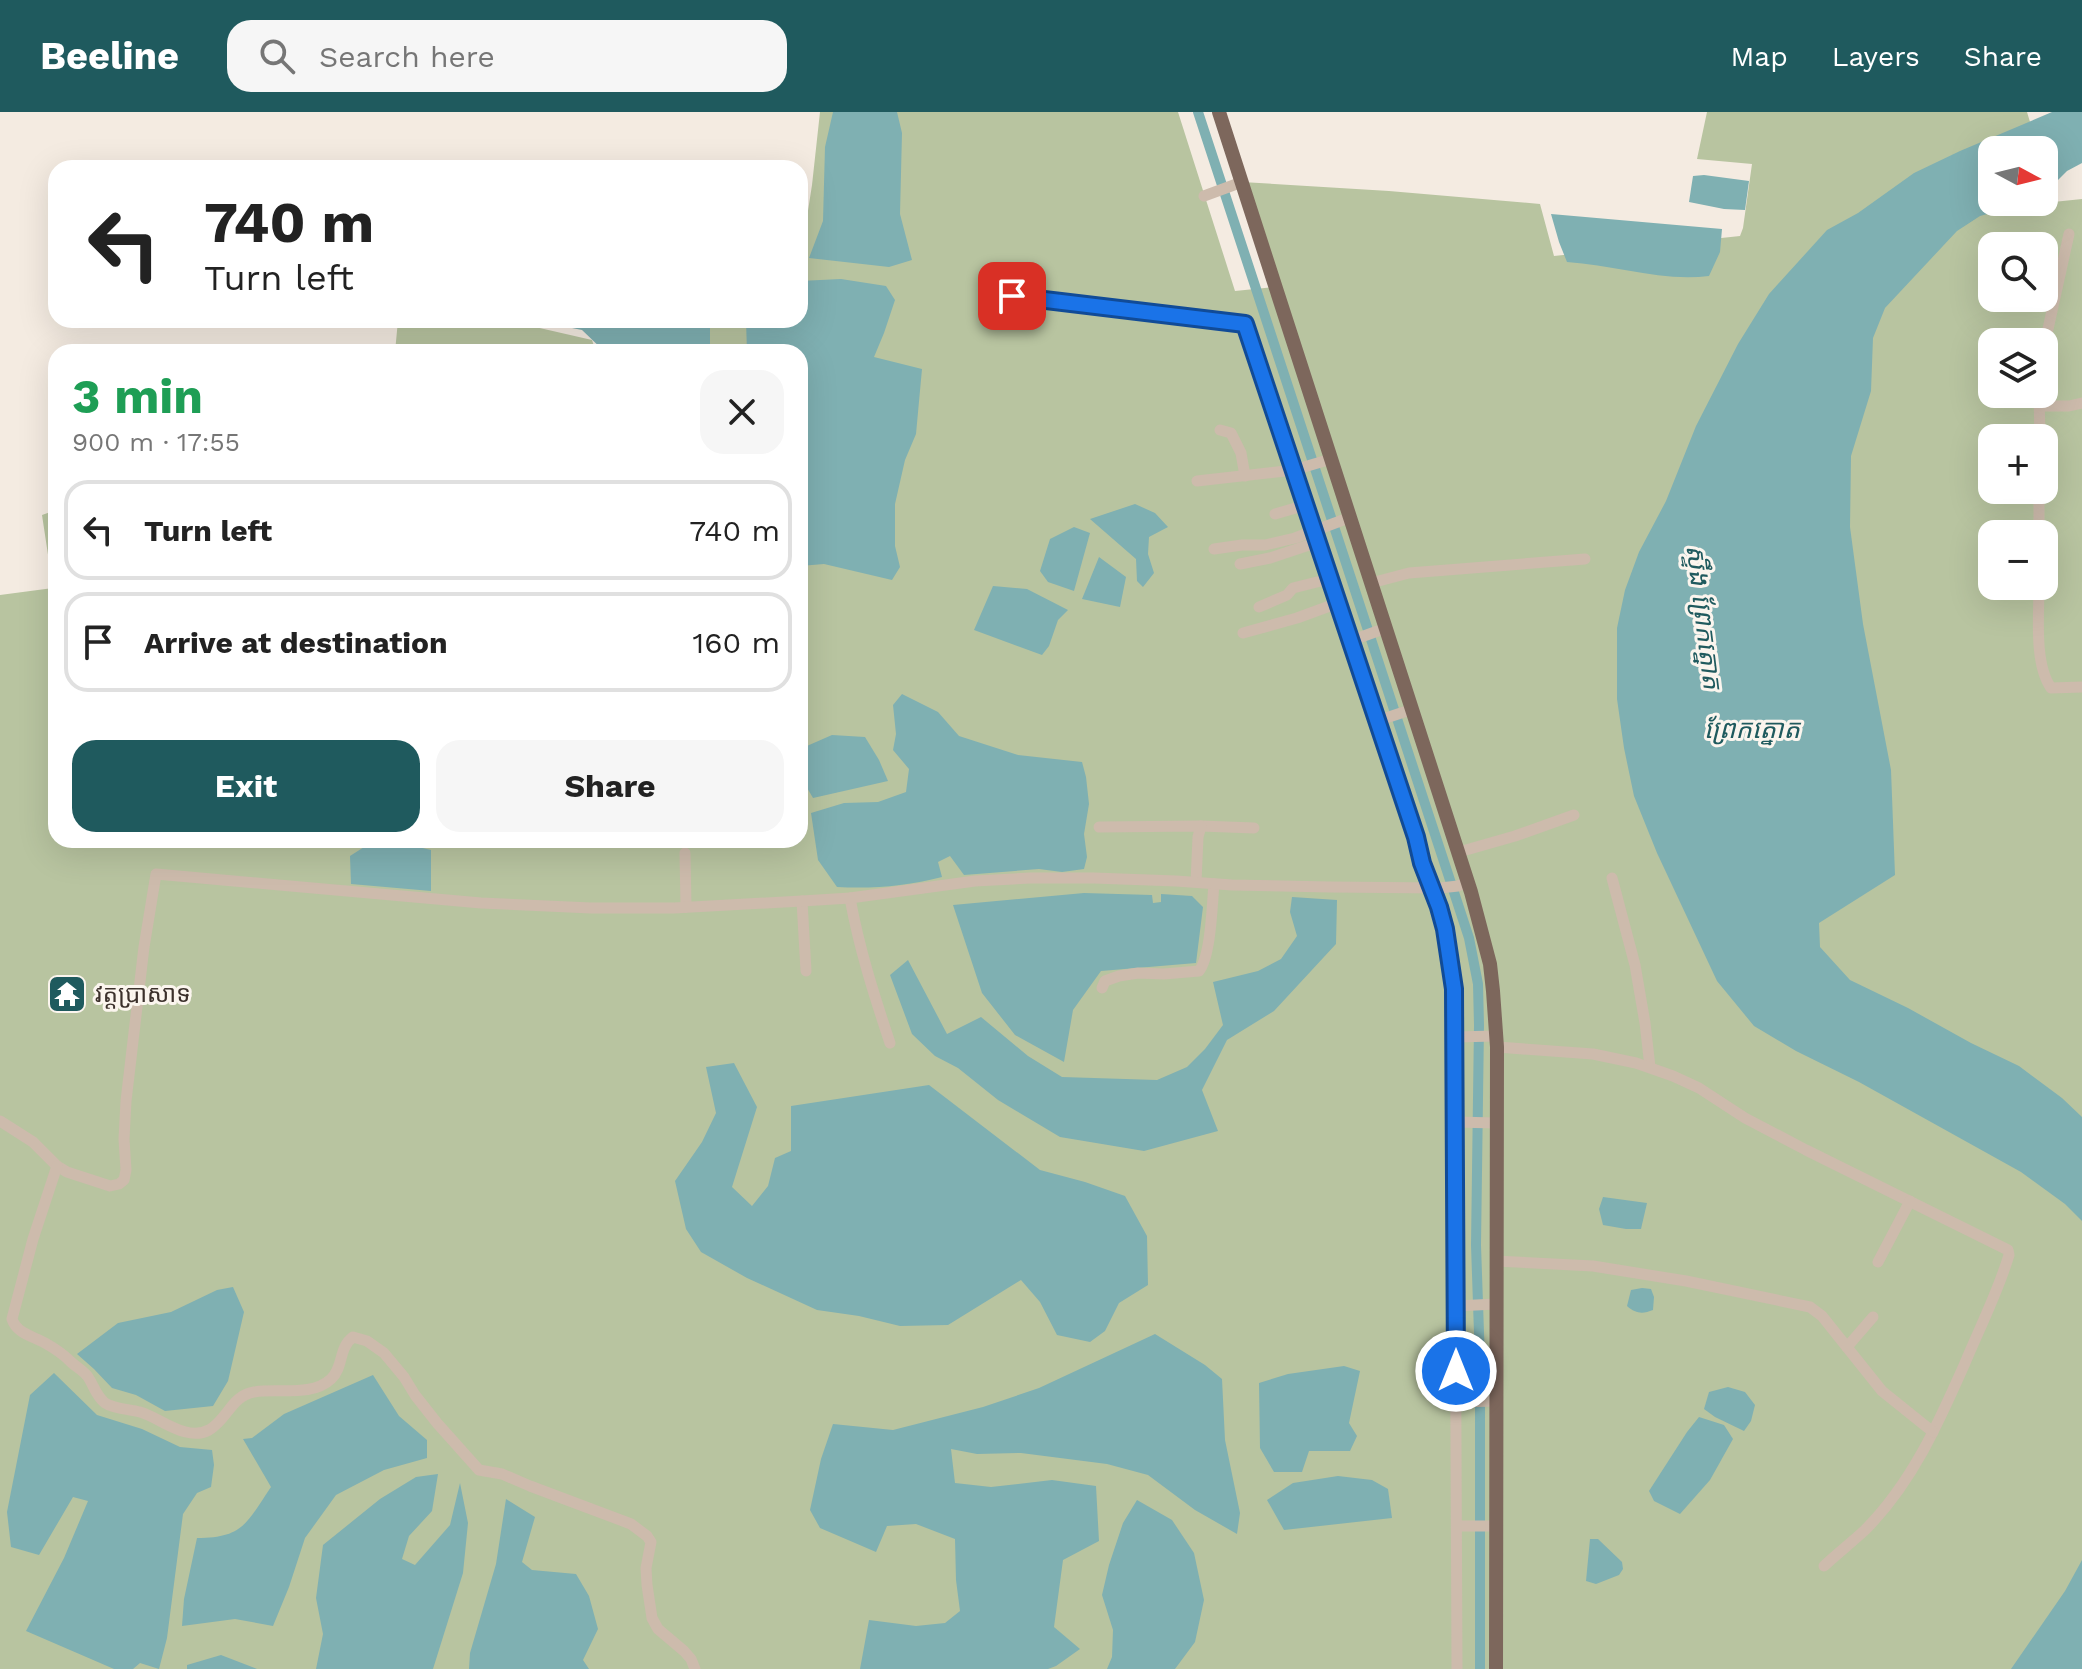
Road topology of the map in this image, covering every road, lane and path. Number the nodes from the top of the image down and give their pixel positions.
1 (1219, 112) edge
2 (1236, 185) junction
3 (1209, 194) dead end
4 (2069, 234) dead end
5 (1012, 296) dead end
6 (2048, 328) edge
7 (2082, 403) edge
8 (2058, 404) edge
9 (1220, 430) dead end
10 (1325, 460) junction
11 (1297, 469) junction
12 (1245, 476) junction
13 (1197, 481) dead end
14 (1306, 505) junction
15 (1275, 514) dead end
16 (1344, 520) junction
17 (1318, 534) junction
18 (1214, 549) dead end
19 (1585, 559) dead end
20 (1240, 564) dead end
21 (1329, 579) junction
22 (1371, 583) junction
23 (2039, 600) edge
24 (1338, 603) junction
25 (1259, 607) dead end
26 (1380, 630) junction
27 (1243, 633) dead end
28 (1353, 640) junction
29 (2082, 687) edge
30 (1413, 709) junction
31 (1377, 721) junction
32 (1574, 815) dead end
33 (1201, 826) junction
34 (1099, 827) dead end
35 (1254, 828) dead end
36 (1459, 852) junction
37 (685, 853) dead end
38 (1612, 878) dead end
39 (1196, 882) junction
40 (1463, 883) junction
41 (1214, 884) junction
42 (1435, 888) junction
43 (850, 898) junction
44 (802, 901) junction
45 (686, 907) junction
46 (806, 971) dead end
47 (1102, 988) dead end
48 (1454, 1037) junction
49 (1496, 1042) junction
50 (890, 1043) dead end
51 (1650, 1067) junction
52 (0, 1121) edge
53 (1460, 1122) junction
54 (1490, 1124) junction
55 (57, 1166) junction
56 (1910, 1201) junction
57 (1496, 1261) junction
58 (1878, 1262) dead end
59 (1496, 1304) junction
60 (1456, 1306) junction
61 (1873, 1317) dead end
62 (1847, 1347) junction
63 (1461, 1401) junction
64 (1489, 1401) junction
65 (1933, 1432) junction
66 (1457, 1526) junction
67 (1496, 1526) junction
68 (1824, 1566) dead end
69 (695, 1669) edge
70 (1457, 1669) edge
71 (1496, 1669) edge

1 - 2 main road
2 - 3 street
2 - 10 main road
4 - 6 street
5 - 11 street
7 - 8 street
9 - 12 street
10 - 11 street
10 - 16 main road
11 - 12 street
11 - 14 street
12 - 13 street
14 - 15 street
14 - 17 street
16 - 17 street
16 - 22 main road
17 - 18 street
17 - 20 street
17 - 21 street
19 - 22 street
21 - 24 street
21 - 25 street
22 - 26 main road
23 - 29 street
24 - 27 street
24 - 28 street
26 - 28 street
26 - 30 main road
28 - 31 street
30 - 31 street
30 - 36 main road
31 - 42 street
32 - 36 street
33 - 34 street
33 - 35 street
33 - 39 street
36 - 40 main road
37 - 45 street
38 - 51 street
39 - 41 street
39 - 43 street
40 - 42 street
40 - 49 main road
41 - 42 street
41 - 47 street
42 - 48 street
43 - 44 street
43 - 50 street
44 - 45 street
44 - 46 street
45 - 55 street
48 - 49 street
48 - 53 street
49 - 51 street
49 - 54 main road
51 - 56 street
52 - 55 street
53 - 54 street
53 - 60 street
54 - 57 main road
55 - 69 street
56 - 58 street
56 - 65 street
57 - 59 main road
57 - 62 street
59 - 60 street
59 - 64 main road
60 - 63 street
61 - 62 street
62 - 65 street
63 - 64 street
63 - 66 street
64 - 67 main road
65 - 68 street
66 - 67 street
66 - 70 street
67 - 71 main road

